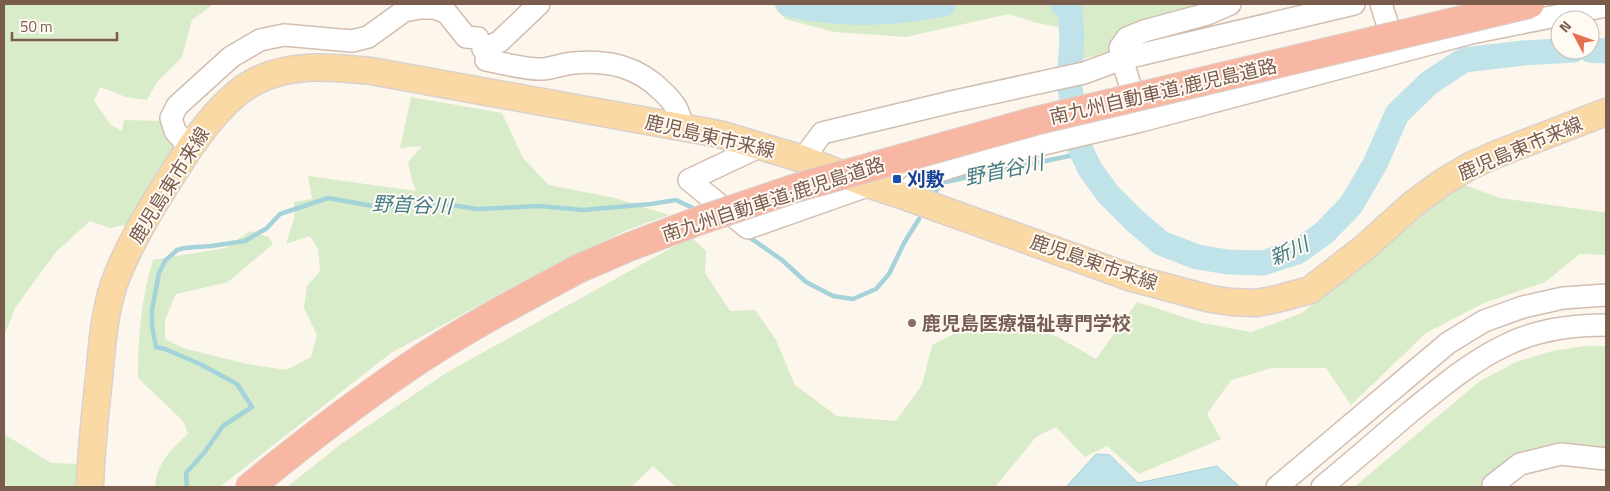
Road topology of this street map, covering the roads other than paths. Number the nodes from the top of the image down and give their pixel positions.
1 (539, 4) edge
2 (1230, 4) edge
3 (1354, 4) edge
4 (1381, 4) edge
5 (1530, 4) edge
6 (1606, 6) edge
7 (448, 7) edge
8 (482, 49) junction
9 (1396, 54) junction
10 (1122, 59) junction
11 (486, 92) junction
12 (1606, 112) edge
13 (1141, 121) junction
14 (682, 127) junction
15 (762, 146) junction
16 (190, 148) junction
17 (803, 159) junction
18 (870, 185) junction
19 (907, 197) junction
20 (1606, 295) edge
21 (1606, 325) edge
22 (1606, 458) edge
23 (90, 487) edge
24 (250, 487) edge
25 (1277, 487) edge
26 (1322, 487) edge
27 (1495, 487) edge

1 - 8 street
2 - 10 street
3 - 10 street
4 - 9 street
5 - 24 highway, 南九州自動車道;鹿児島道路, bridge
6 - 9 street
7 - 8 street
7 - 16 street
8 - 11 street
8 - 14 street
9 - 13 street
10 - 13 street
10 - 17 street
11 - 14 main road, 鹿児島東市来線
11 - 16 main road, 鹿児島東市来線
12 - 19 main road, 鹿児島東市来線
13 - 19 street
14 - 15 main road, 鹿児島東市来線
15 - 17 main road, 鹿児島東市来線
15 - 18 street
16 - 23 main road, 鹿児島東市来線
17 - 18 main road, 鹿児島東市来線
18 - 19 main road, 鹿児島東市来線
20 - 25 street
21 - 26 street
22 - 27 street

